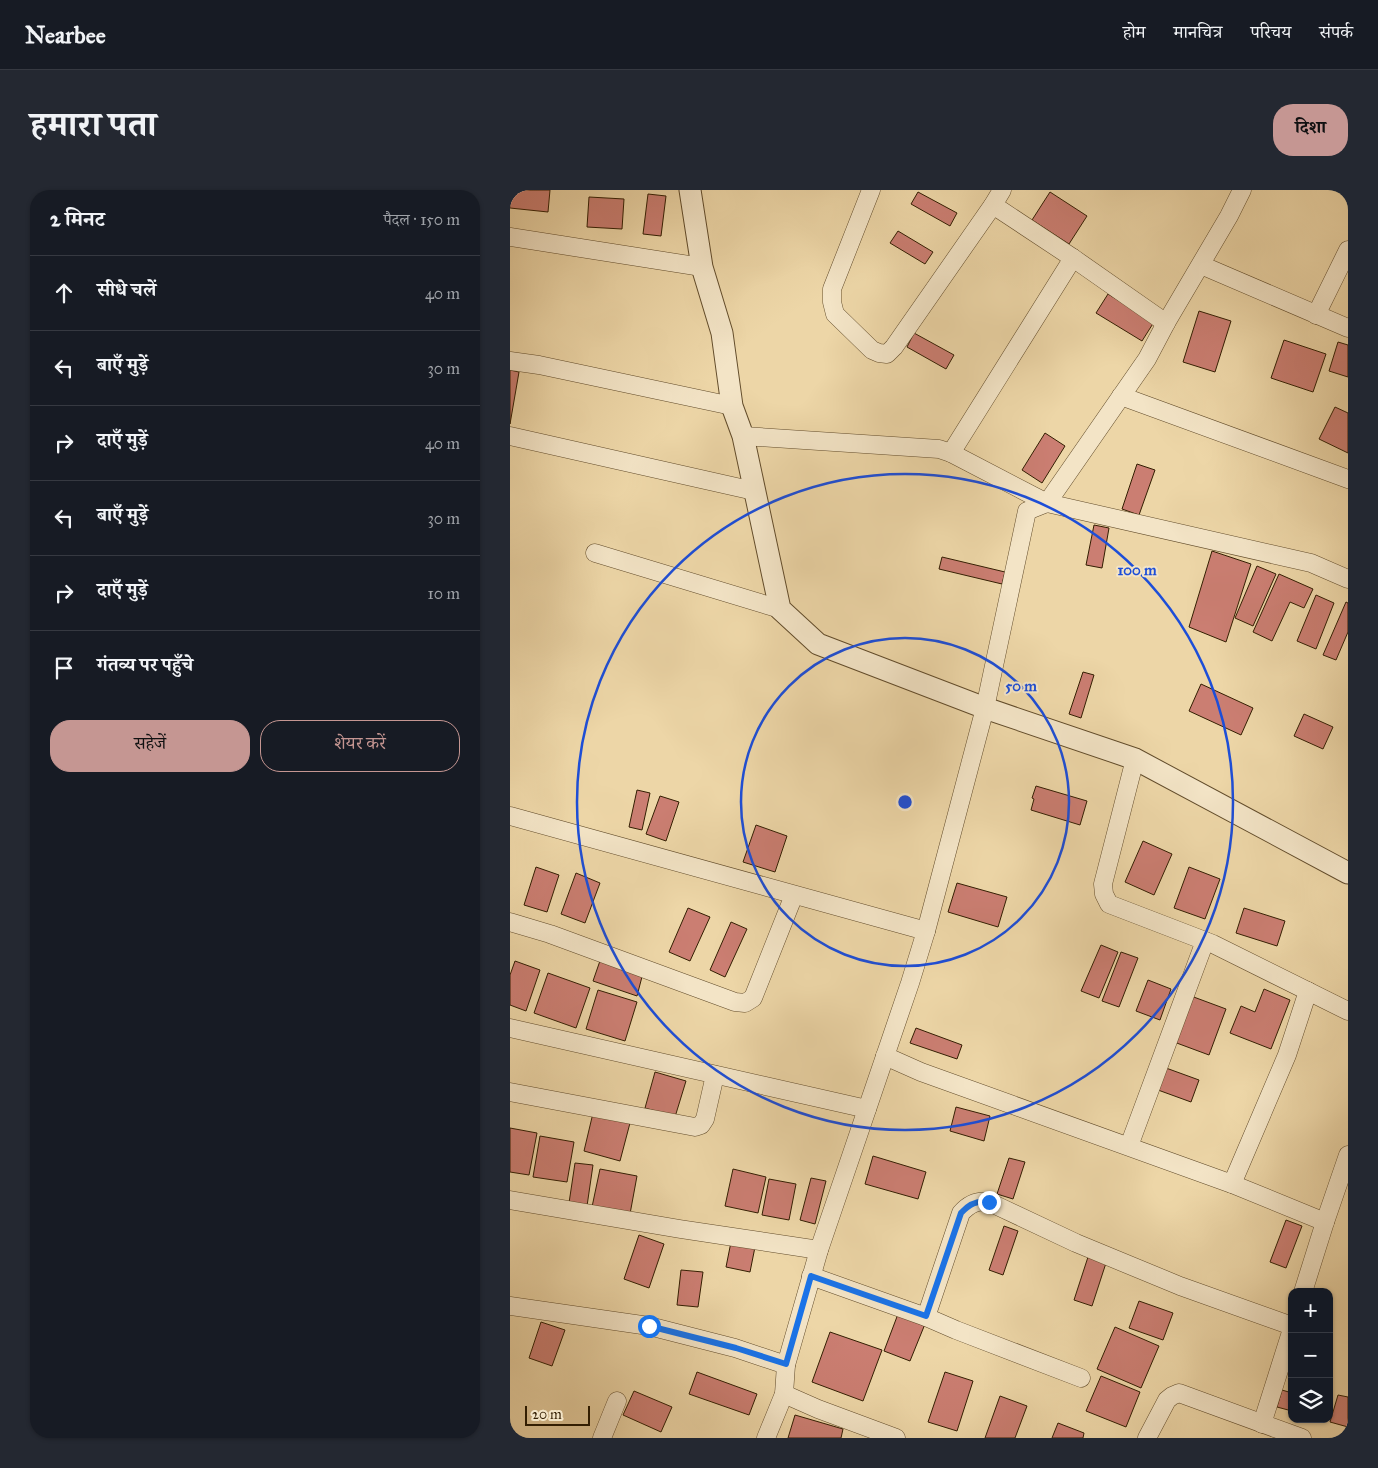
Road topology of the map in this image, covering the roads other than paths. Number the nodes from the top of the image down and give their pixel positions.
1 (690, 190) edge
2 (871, 190) edge
3 (1242, 190) edge
4 (997, 198) edge
5 (510, 237) edge
6 (1348, 250) edge
7 (1073, 258) junction
8 (1200, 265) junction
9 (702, 266) junction
10 (1316, 315) junction
11 (1166, 323) junction
12 (1348, 328) edge
13 (510, 361) edge
14 (1121, 396) junction
15 (732, 406) junction
16 (510, 436) edge
17 (743, 436) junction
18 (951, 453) junction
19 (1348, 479) edge
20 (754, 491) junction
21 (1047, 503) junction
22 (595, 553) dead end
23 (1348, 579) edge
24 (780, 609) junction
25 (985, 708) junction
26 (1135, 759) junction
27 (510, 816) edge
28 (1348, 873) edge
29 (794, 894) junction
30 (510, 922) edge
31 (926, 931) junction
32 (1205, 941) junction
33 (1308, 991) junction
34 (1348, 1011) edge
35 (510, 1028) edge
36 (885, 1056) junction
37 (715, 1074) junction
38 (510, 1092) edge
39 (867, 1109) junction
40 (1129, 1146) junction
41 (1348, 1155) edge
42 (1232, 1184) junction
43 (510, 1200) edge
44 (1325, 1222) junction
45 (819, 1250) junction
46 (811, 1276) junction
47 (1304, 1288) edge
48 (510, 1306) edge
49 (926, 1316) junction
50 (1288, 1326) edge
51 (1290, 1333) edge
52 (786, 1364) junction
53 (1081, 1378) dead end
54 (784, 1394) junction
55 (617, 1401) dead end
56 (1262, 1424) junction
57 (602, 1438) edge
58 (766, 1438) edge
59 (896, 1438) edge
60 (1148, 1438) edge
61 (1302, 1438) edge

1 - 9 street
2 - 4 street
3 - 8 street
4 - 7 street
5 - 9 street
6 - 10 street
7 - 11 street
7 - 18 street
8 - 10 street
8 - 11 street
9 - 15 street
10 - 12 street
11 - 14 street
13 - 15 street
14 - 19 street
14 - 21 street
15 - 17 street
16 - 20 street
17 - 18 street
17 - 20 street
18 - 21 street
20 - 24 street
21 - 23 street
21 - 25 street
22 - 24 street
24 - 25 street
25 - 26 street
25 - 31 street
26 - 28 street
26 - 32 street
27 - 29 street
29 - 30 street
29 - 31 street
31 - 36 street
32 - 33 street
32 - 40 street
33 - 34 street
33 - 42 street
35 - 37 street
36 - 39 street
36 - 40 street
37 - 38 street
37 - 39 street
39 - 45 street
40 - 42 street
41 - 44 street
42 - 44 street
43 - 45 street
44 - 47 street
45 - 46 street
46 - 49 street
46 - 52 street
48 - 52 street
49 - 50 street
49 - 53 street
51 - 56 street
52 - 54 street
54 - 58 street
54 - 59 street
55 - 57 street
56 - 60 street
56 - 61 street

